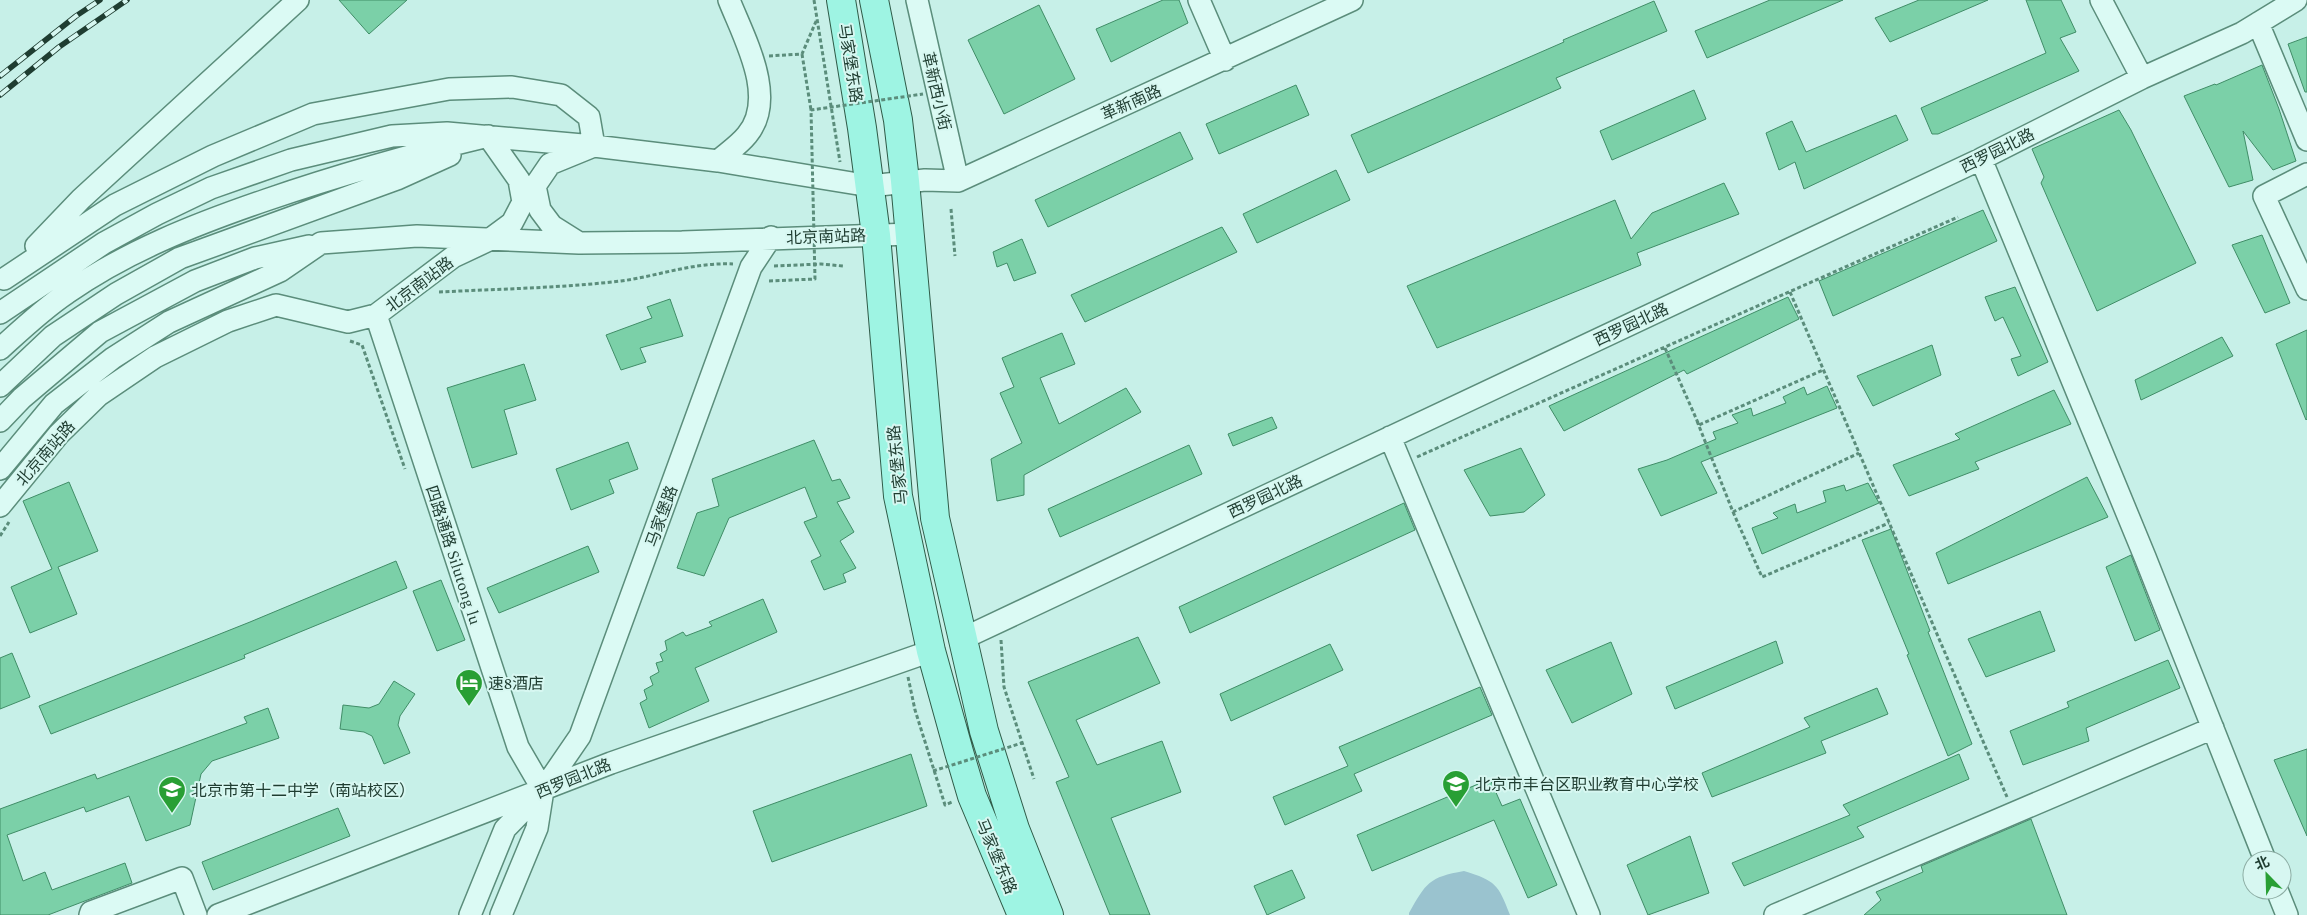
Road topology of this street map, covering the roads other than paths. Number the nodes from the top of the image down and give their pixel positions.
1 (298, 0) edge
2 (729, 0) edge
3 (841, 0) edge
4 (874, 0) edge
5 (917, 0) edge
6 (1199, 0) edge
7 (1352, 0) edge
8 (2101, 0) edge
9 (2296, 0) edge
10 (2258, 23) junction
11 (1226, 60) junction
12 (2142, 78) junction
13 (488, 136) junction
14 (2307, 140) edge
15 (594, 146) junction
16 (1981, 159) junction
17 (718, 161) junction
18 (2307, 174) edge
19 (905, 181) junction
20 (958, 181) junction
21 (870, 186) junction
22 (911, 234) junction
23 (876, 235) junction
24 (771, 238) junction
25 (488, 240) junction
26 (321, 243) junction
27 (579, 244) junction
28 (2, 281) edge
29 (2307, 289) edge
30 (0, 313) edge
31 (376, 316) junction
32 (0, 349) edge
33 (0, 386) edge
34 (0, 422) edge
35 (1390, 437) junction
36 (0, 469) edge
37 (5, 513) edge
38 (962, 638) junction
39 (931, 651) junction
40 (2213, 728) junction
41 (543, 790) junction
42 (2261, 850) edge
43 (2281, 900) edge
44 (90, 915) edge
45 (196, 915) edge
46 (218, 915) edge
47 (470, 915) edge
48 (501, 915) edge
49 (1022, 915) edge
50 (1049, 915) edge
51 (1588, 915) edge
52 (1775, 915) edge
53 (2287, 915) edge

1 - 28 street
2 - 17 street
3 - 21 main road, 马家堡东路
4 - 19 main road, 马家堡东路
5 - 20 street, 革新西小街
6 - 11 street
7 - 11 street, 革新南路
8 - 12 street
9 - 10 street, 西罗园北路
10 - 12 street, 西罗园北路
10 - 14 street
11 - 20 street, 革新南路
12 - 16 street, 西罗园北路
13 - 15 street
13 - 25 street
13 - 30 street
13 - 32 street
13 - 33 street
15 - 17 street
15 - 27 street
15 - 28 street
16 - 35 street, 西罗园北路
16 - 40 street
17 - 21 street
18 - 29 street
19 - 20 street, 革新南路
19 - 21 street, 革新南路
19 - 22 main road, 马家堡东路
21 - 23 main road, 马家堡东路
22 - 23 street, 北京南站路
22 - 38 main road, 马家堡东路
23 - 24 street, 北京南站路
23 - 39 main road, 马家堡东路
24 - 27 street, 北京南站路
24 - 41 street, 马家堡路
25 - 26 street
25 - 27 street, 北京南站路
25 - 31 street, 北京南站路
26 - 34 street
26 - 36 street
31 - 37 street, 北京南站路
31 - 41 street, 四路通路 Silutong lu
35 - 38 street, 西罗园北路
35 - 51 street
38 - 50 main road, 马家堡东路
39 - 41 street, 西罗园北路
39 - 49 main road, 马家堡东路
40 - 42 street
40 - 52 street
41 - 46 street, 西罗园北路
41 - 47 street, 马家堡路
41 - 48 street, 马家堡路
43 - 53 street
44 - 45 street

